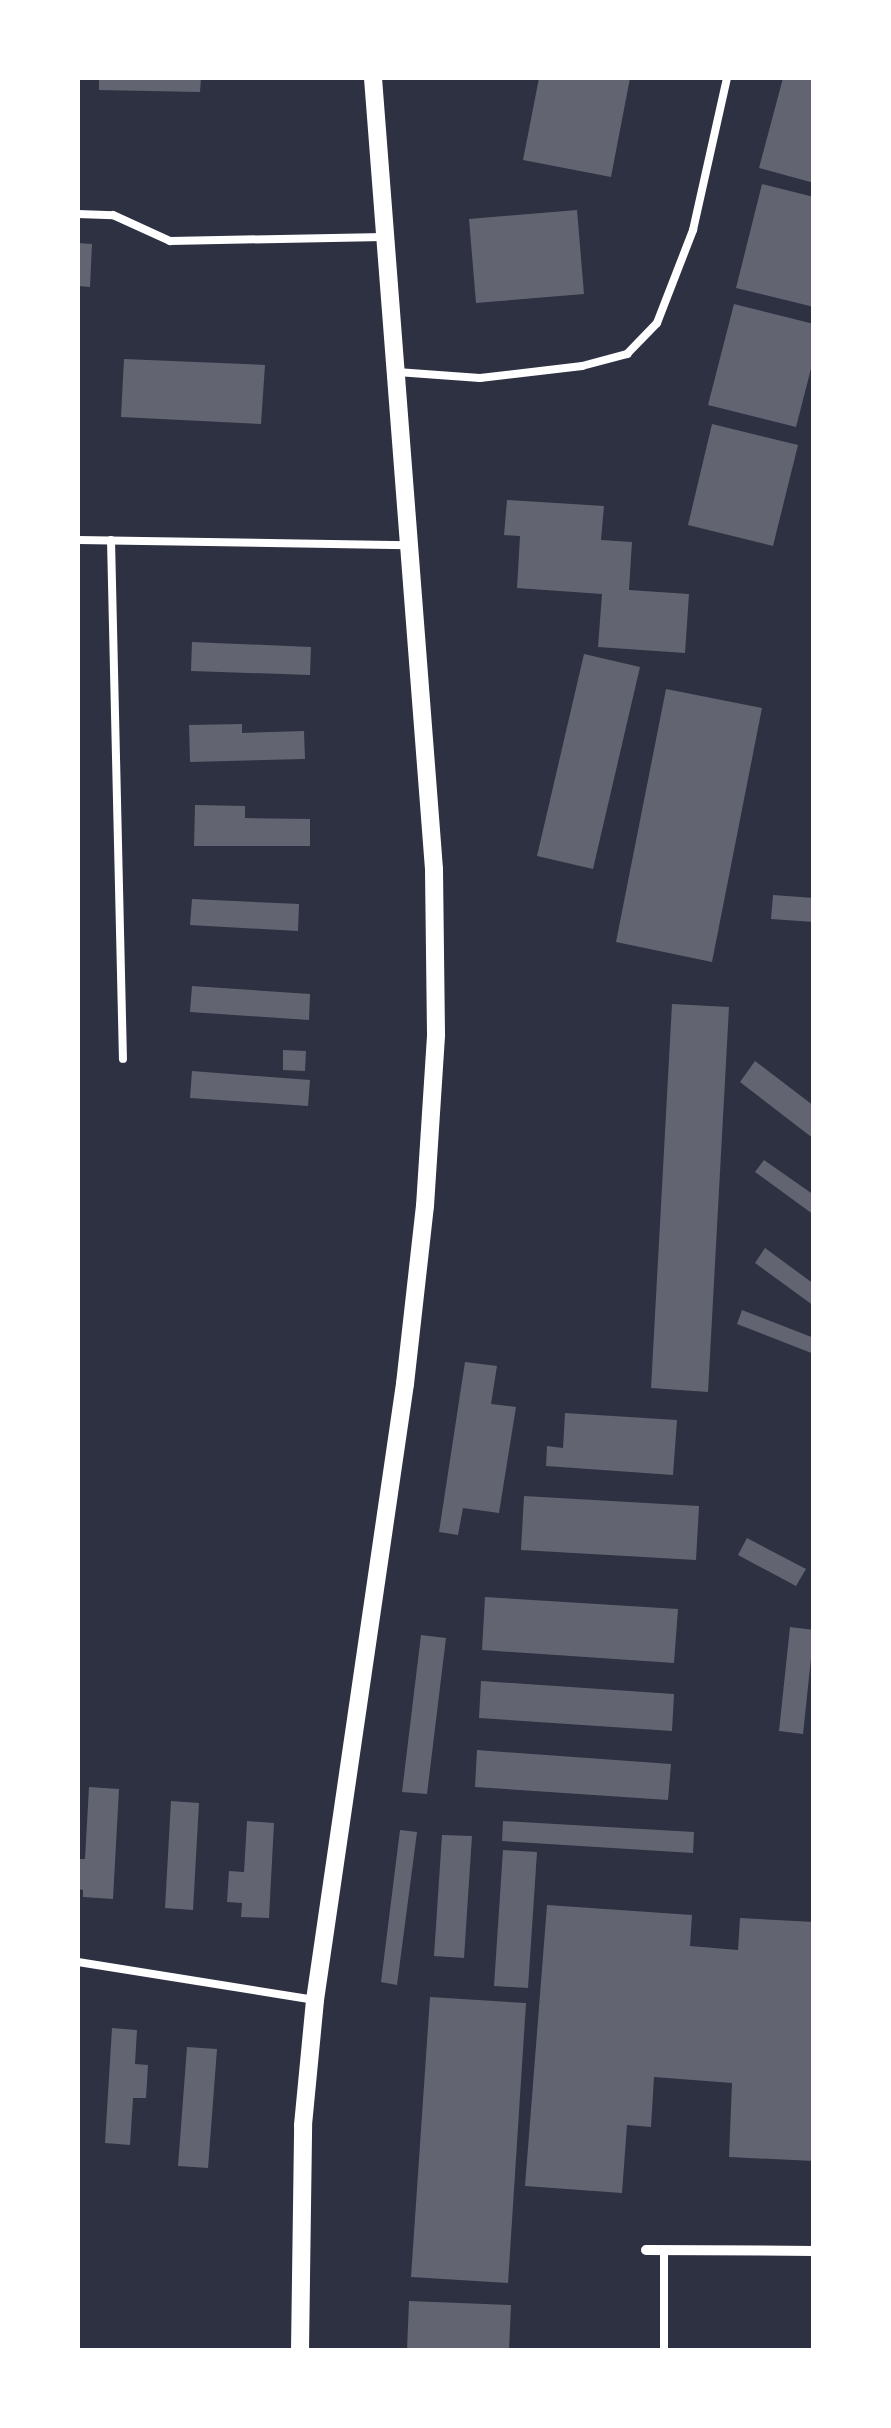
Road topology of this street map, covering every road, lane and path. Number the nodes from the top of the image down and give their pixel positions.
1 (373, 78) edge
2 (727, 78) edge
3 (78, 214) edge
4 (384, 237) junction
5 (397, 372) junction
6 (78, 540) edge
7 (111, 540) junction
8 (408, 546) junction
9 (123, 1059) dead end
10 (78, 1962) edge
11 (315, 2000) junction
12 (646, 2250) dead end
13 (664, 2250) junction
14 (814, 2251) edge
15 (300, 2350) edge
16 (664, 2350) edge

1 - 4 street
2 - 5 lane
3 - 4 lane
4 - 5 street
5 - 8 street
6 - 7 lane
7 - 8 lane
7 - 9 lane
8 - 11 street
10 - 11 lane
11 - 15 street
12 - 13 street
13 - 14 street
13 - 16 lane

